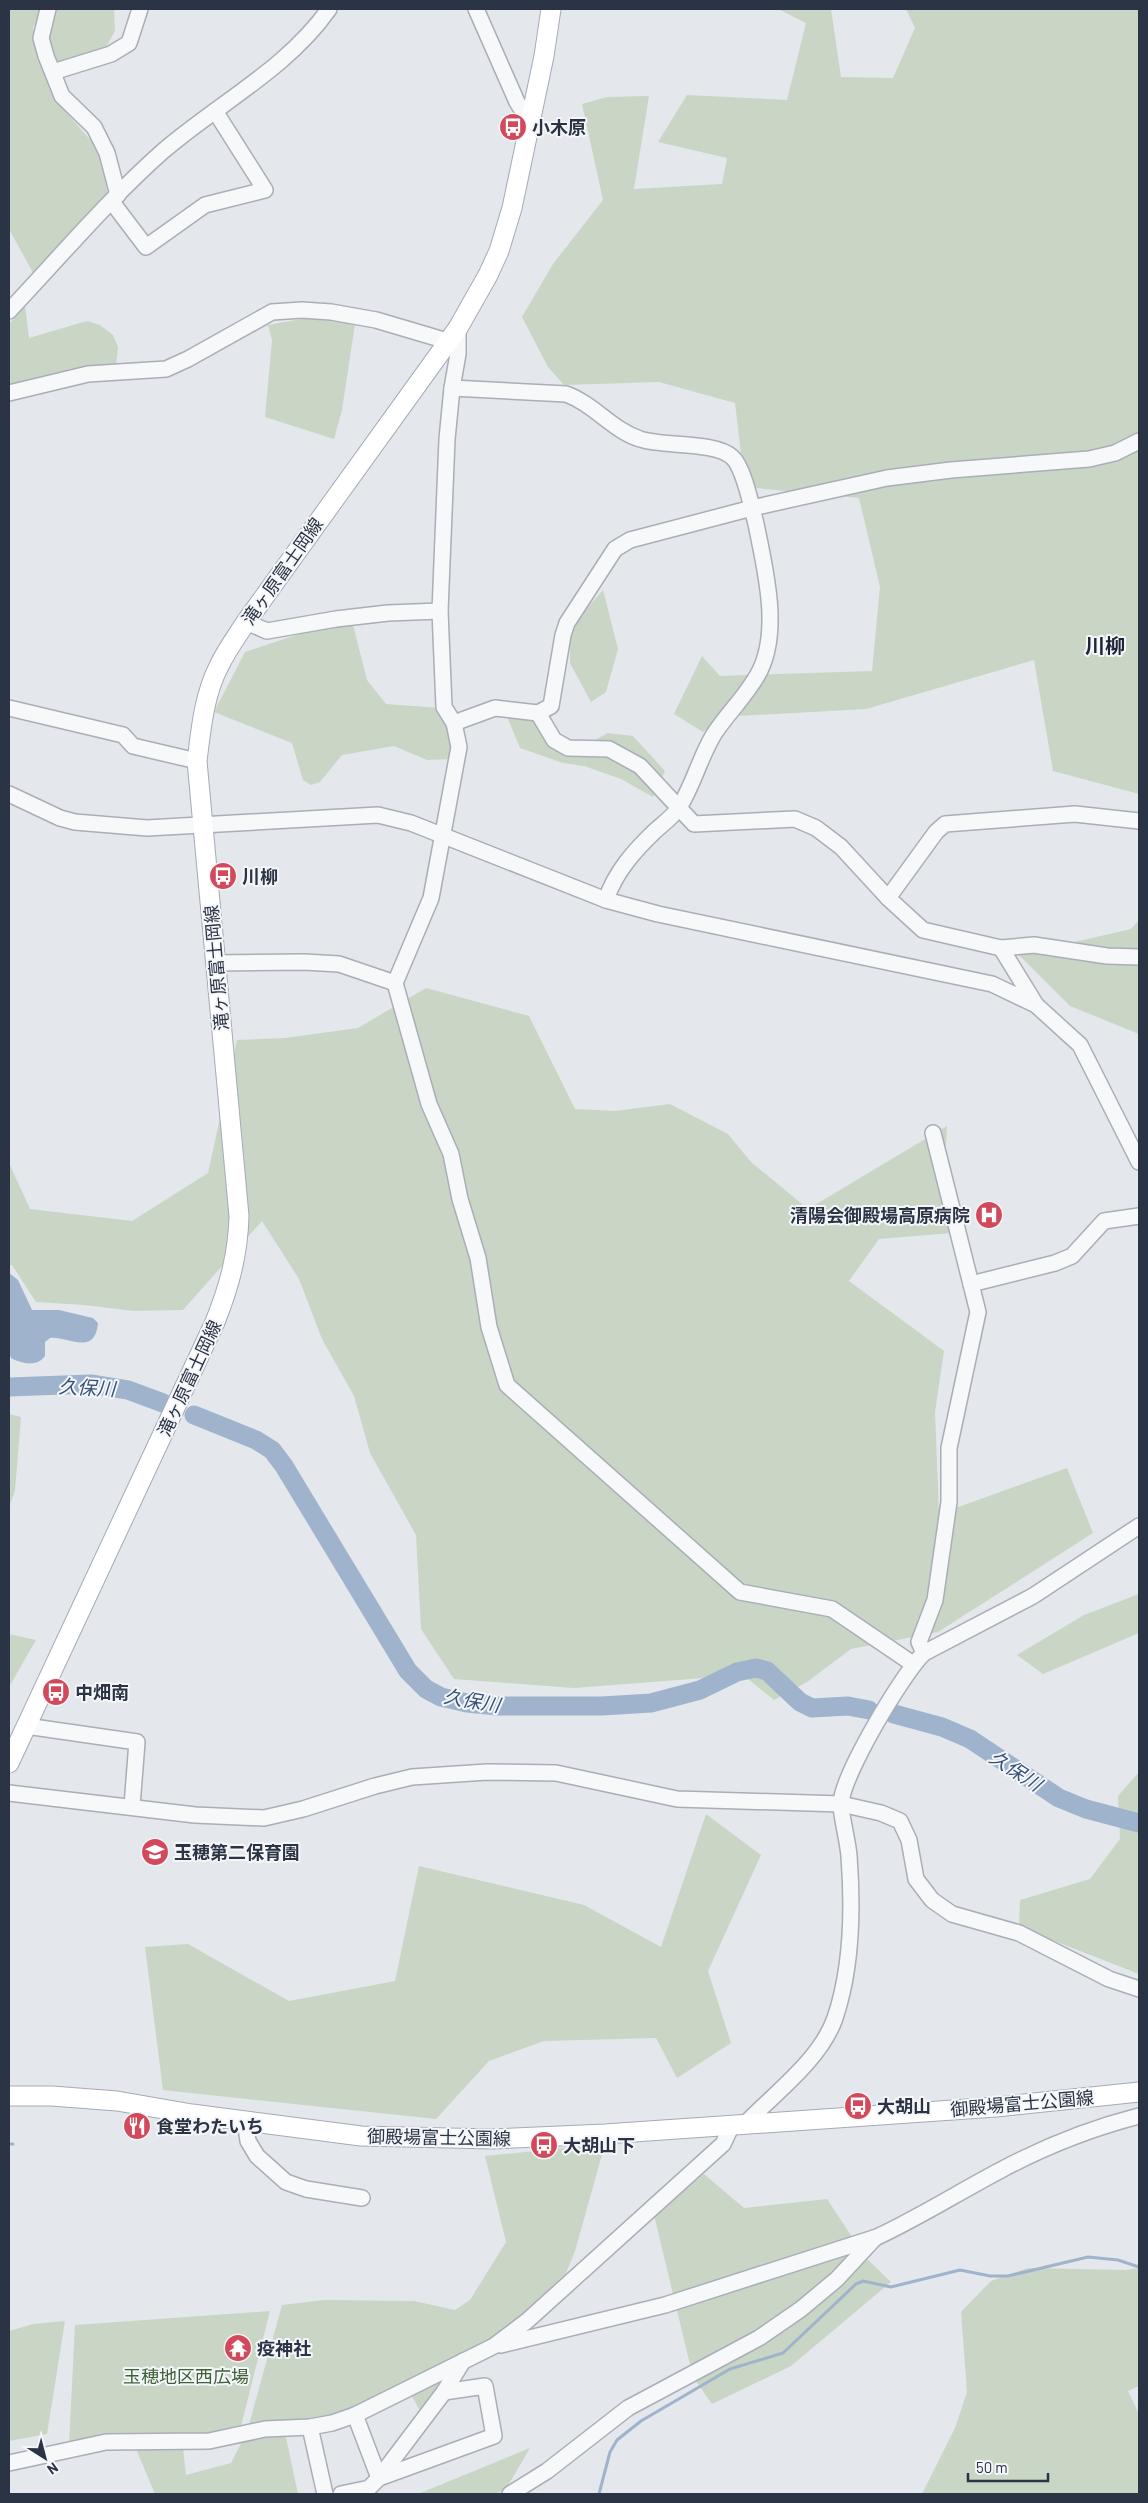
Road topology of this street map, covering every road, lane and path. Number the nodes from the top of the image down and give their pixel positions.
1 (48, 9) edge
2 (140, 9) edge
3 (329, 9) edge
4 (476, 9) edge
5 (551, 9) edge
6 (53, 72) junction
7 (215, 111) junction
8 (530, 124) junction
9 (115, 198) junction
10 (9, 312) edge
11 (452, 335) junction
12 (452, 388) junction
13 (9, 393) edge
14 (1139, 441) edge
15 (752, 508) junction
16 (440, 611) junction
17 (246, 622) junction
18 (9, 708) edge
19 (538, 713) junction
20 (454, 723) junction
21 (197, 761) junction
22 (9, 794) edge
23 (680, 808) junction
24 (1139, 821) edge
25 (204, 825) junction
26 (444, 836) junction
27 (888, 898) junction
28 (606, 900) junction
29 (1001, 948) junction
30 (1139, 957) edge
31 (215, 963) junction
32 (395, 983) junction
33 (1036, 1005) junction
34 (933, 1133) dead end
35 (1139, 1162) edge
36 (1139, 1216) edge
37 (971, 1284) junction
38 (1139, 1526) edge
39 (924, 1653) junction
40 (913, 1664) junction
41 (26, 1726) junction
42 (9, 1763) edge
43 (9, 1793) edge
44 (841, 1804) junction
45 (132, 1806) junction
46 (1139, 1989) edge
47 (1139, 2092) edge
48 (9, 2096) edge
49 (1139, 2116) edge
50 (245, 2121) junction
51 (739, 2125) junction
52 (362, 2198) dead end
53 (877, 2237) junction
54 (494, 2346) junction
55 (464, 2361) junction
56 (444, 2392) junction
57 (356, 2415) junction
58 (310, 2427) junction
59 (9, 2462) edge
60 (379, 2478) junction
61 (364, 2492) edge
62 (324, 2494) edge
63 (341, 2494) edge
64 (510, 2494) edge

1 - 6 street
2 - 6 street
3 - 7 street
4 - 8 street
5 - 8 main road, 滝ヶ原富士岡線
6 - 9 street
7 - 9 street
7 - 9 street
8 - 11 main road, 滝ヶ原富士岡線
9 - 10 street
11 - 12 street
11 - 13 street
11 - 17 main road, 滝ヶ原富士岡線
12 - 15 street
12 - 16 street
14 - 15 street
15 - 19 street
15 - 23 street
16 - 17 street
16 - 20 street
17 - 21 main road, 滝ヶ原富士岡線
18 - 21 street
19 - 20 street
19 - 23 street
20 - 26 street
21 - 25 main road, 滝ヶ原富士岡線
22 - 25 street
23 - 27 street
23 - 28 street
24 - 27 street
25 - 26 street
25 - 31 main road, 滝ヶ原富士岡線
26 - 28 street
26 - 32 street
27 - 29 street
28 - 33 street
29 - 30 street
29 - 33 street
31 - 32 street
31 - 41 main road, 滝ヶ原富士岡線
32 - 40 street
33 - 35 street
34 - 37 street
36 - 37 street
37 - 39 street
38 - 39 street
39 - 40 street
40 - 44 street
41 - 42 main road, 滝ヶ原富士岡線
41 - 45 street
43 - 45 street
44 - 45 street
44 - 46 street
44 - 51 street
47 - 51 main road, 御殿場富士公園線
48 - 50 main road, 御殿場富士公園線
49 - 53 street
50 - 51 main road, 御殿場富士公園線
50 - 52 street
51 - 54 street
53 - 54 street
53 - 64 street
54 - 55 street
55 - 56 street
55 - 57 street
56 - 60 street
56 - 60 street
57 - 58 street
57 - 60 street
58 - 59 street
58 - 62 street
60 - 61 street
61 - 63 street

